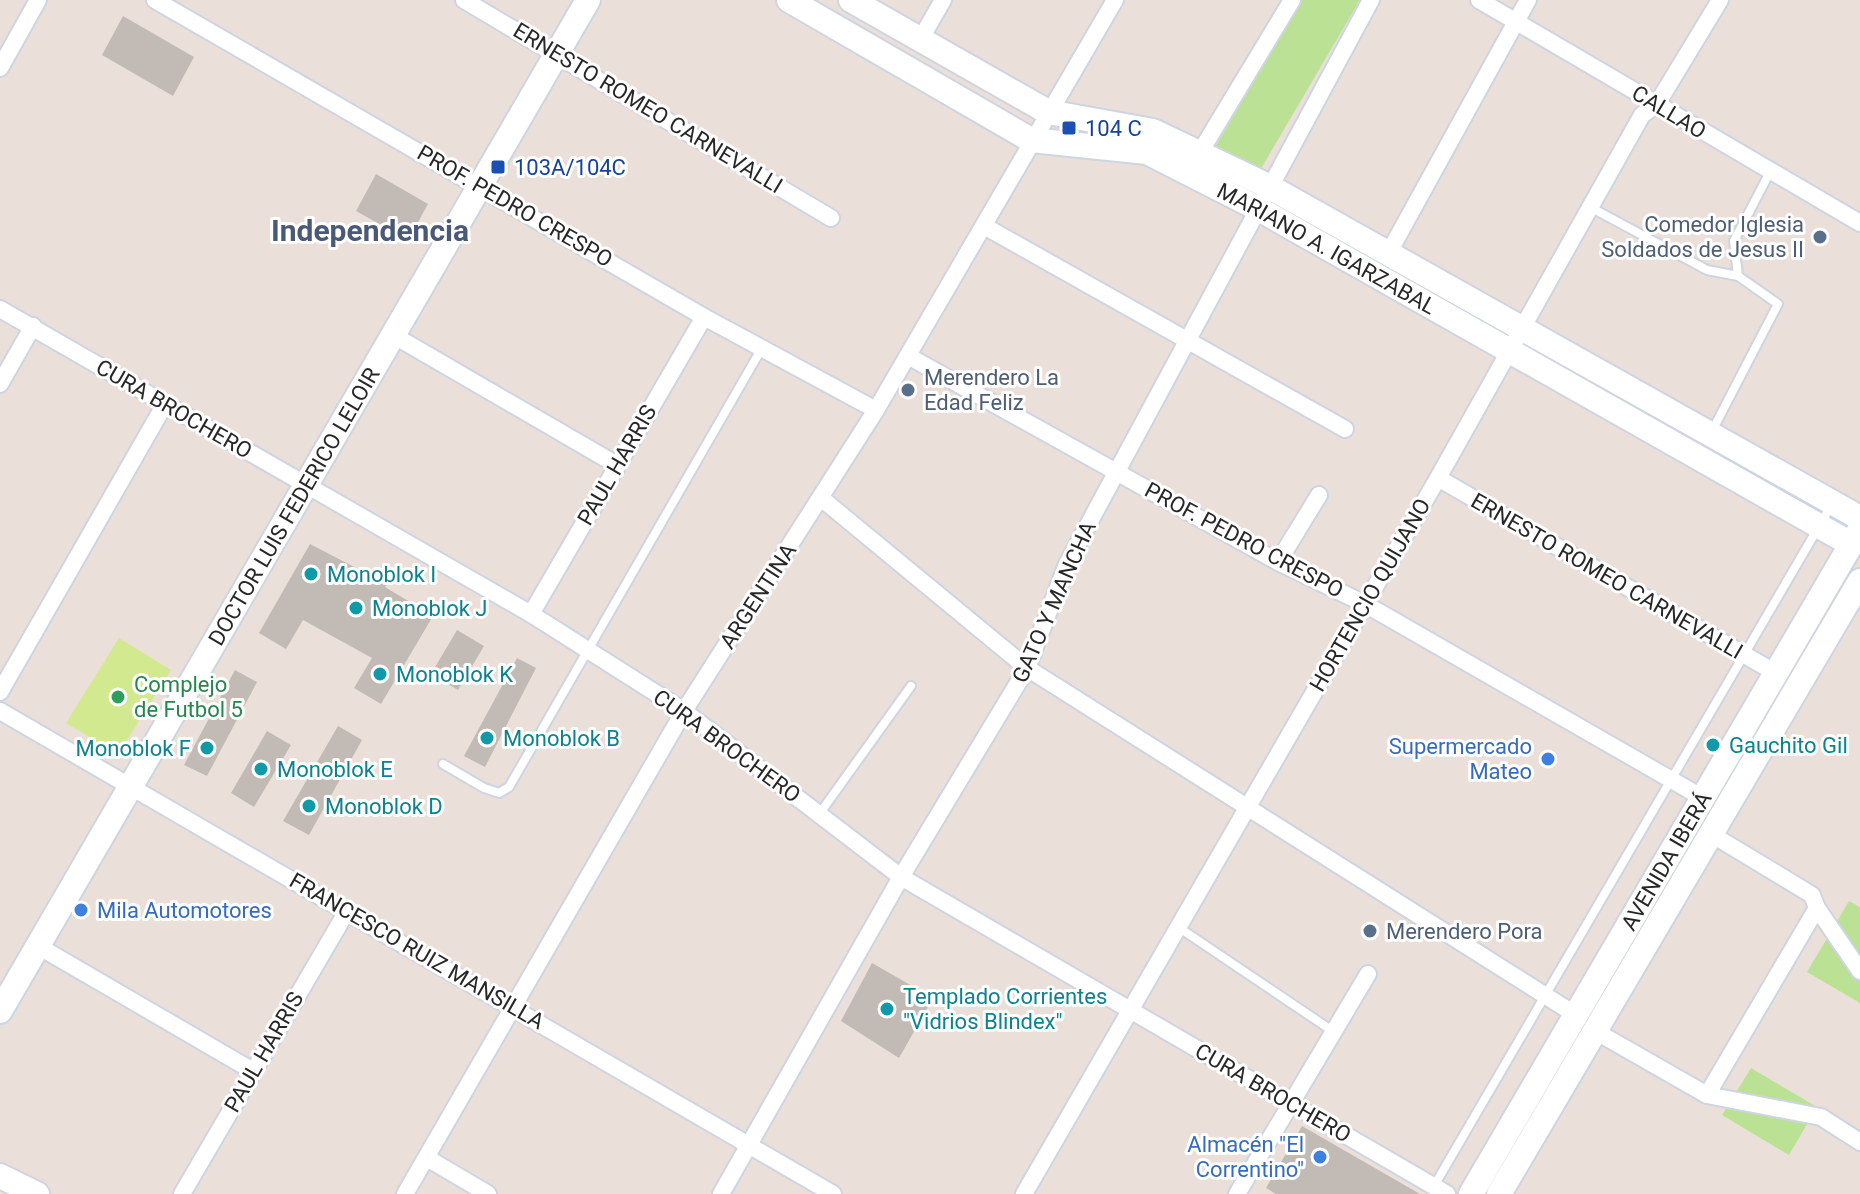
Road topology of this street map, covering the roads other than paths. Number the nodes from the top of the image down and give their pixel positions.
1 (38, 0) edge
2 (155, 0) edge
3 (464, 0) edge
4 (588, 0) edge
5 (789, 0) edge
6 (851, 0) edge
7 (943, 0) edge
8 (1115, 0) edge
9 (1292, 0) edge
10 (1371, 0) edge
11 (1479, 0) edge
12 (1528, 0) edge
13 (1720, 0) edge
14 (1516, 22) junction
15 (920, 40) junction
16 (556, 53) junction
17 (0, 68) edge
18 (1657, 104) junction
19 (1048, 112) junction
20 (1031, 140) junction
21 (1199, 154) junction
22 (1770, 172) junction
23 (481, 186) junction
24 (1268, 186) junction
25 (1589, 206) junction
26 (1257, 208) junction
27 (831, 218) dead end
28 (1860, 223) edge
29 (984, 226) junction
30 (1388, 254) junction
31 (1738, 276) junction
32 (0, 309) edge
33 (704, 317) junction
34 (33, 326) junction
35 (1521, 330) junction
36 (393, 335) junction
37 (1187, 343) junction
38 (762, 348) junction
39 (1509, 353) junction
40 (908, 356) junction
41 (0, 384) edge
42 (165, 404) junction
43 (876, 410) junction
44 (1345, 429) dead end
45 (1710, 436) junction
46 (617, 465) junction
47 (1116, 470) junction
48 (1438, 478) junction
49 (305, 485) junction
50 (1319, 495) dead end
51 (821, 498) junction
52 (1832, 504) junction
53 (1860, 518) edge
54 (1819, 526) junction
55 (1857, 541) edge
56 (1278, 562) junction
57 (1860, 581) edge
58 (1365, 604) junction
59 (531, 614) junction
60 (589, 651) junction
61 (1745, 656) junction
62 (1027, 668) junction
63 (1776, 673) junction
64 (911, 686) dead end
65 (0, 692) edge
66 (0, 711) edge
67 (684, 711) junction
68 (443, 764) dead end
69 (1671, 781) junction
70 (132, 786) junction
71 (1703, 798) junction
72 (1246, 809) junction
73 (820, 813) junction
74 (1711, 834) junction
75 (901, 877) junction
76 (1817, 908) junction
77 (347, 911) junction
78 (1178, 927) junction
79 (38, 946) junction
80 (1860, 971) edge
81 (1368, 974) dead end
82 (1546, 998) junction
83 (515, 1007) junction
84 (1130, 1010) junction
85 (0, 1011) edge
86 (1576, 1015) junction
87 (1595, 1031) junction
88 (1334, 1032) junction
89 (253, 1071) junction
90 (1707, 1095) junction
91 (1293, 1103) junction
92 (1860, 1142) edge
93 (750, 1146) junction
94 (427, 1158) junction
95 (0, 1176) edge
96 (1441, 1190) edge
97 (37, 1194) edge
98 (182, 1194) edge
99 (405, 1194) edge
100 (488, 1194) edge
101 (721, 1194) edge
102 (833, 1194) edge
103 (1024, 1194) edge
104 (1237, 1194) edge
105 (1471, 1194) edge
106 (1499, 1194) edge

1 - 17 street
2 - 23 street, PROF. PEDRO CRESPO
3 - 16 street, ERNESTO ROMEO CARNEVALLI
4 - 16 main road, DOCTOR LUIS FEDERICO LELOIR
5 - 20 main road, MARIANO A. IGARZABAL
6 - 15 main road, MARIANO A. IGARZABAL
7 - 15 street
8 - 19 street, ARGENTINA
9 - 21 street
10 - 24 street, GATO Y MANCHA
11 - 14 street, CALLAO
12 - 14 street
13 - 18 street, HORTENCIO QUIJANO
14 - 18 street, CALLAO
14 - 30 street
15 - 19 main road, MARIANO A. IGARZABAL
16 - 23 main road, DOCTOR LUIS FEDERICO LELOIR
16 - 27 street, ERNESTO ROMEO CARNEVALLI
18 - 22 street, CALLAO
18 - 25 street, HORTENCIO QUIJANO
19 - 20 street, ARGENTINA
19 - 21 main road, MARIANO A. IGARZABAL
20 - 26 main road, MARIANO A. IGARZABAL
20 - 29 street, ARGENTINA
21 - 24 main road, MARIANO A. IGARZABAL
22 - 28 street, CALLAO
22 - 31 lane
23 - 33 street, PROF. PEDRO CRESPO
23 - 36 main road, DOCTOR LUIS FEDERICO LELOIR
24 - 26 street, GATO Y MANCHA
24 - 30 main road, MARIANO A. IGARZABAL
25 - 31 lane
25 - 35 street, HORTENCIO QUIJANO
26 - 37 street, GATO Y MANCHA
26 - 39 main road, MARIANO A. IGARZABAL
29 - 37 street
29 - 40 street, ARGENTINA
30 - 35 main road, MARIANO A. IGARZABAL
31 - 45 lane
32 - 34 street, CURA BROCHERO
33 - 38 street, PROF. PEDRO CRESPO
33 - 46 street, PAUL HARRIS
34 - 41 street
34 - 42 street, CURA BROCHERO
35 - 39 street, HORTENCIO QUIJANO
35 - 45 main road, MARIANO A. IGARZABAL
36 - 46 street
36 - 49 main road, DOCTOR LUIS FEDERICO LELOIR
37 - 44 street
37 - 47 street, GATO Y MANCHA
38 - 43 street, PROF. PEDRO CRESPO
38 - 60 lane
39 - 48 street, HORTENCIO QUIJANO
39 - 54 main road, MARIANO A. IGARZABAL
40 - 43 street, ARGENTINA
40 - 47 street, PROF. PEDRO CRESPO
42 - 49 street, CURA BROCHERO
42 - 65 street
43 - 51 street, ARGENTINA
45 - 52 main road, MARIANO A. IGARZABAL
46 - 59 street, PAUL HARRIS
47 - 56 street, PROF. PEDRO CRESPO
47 - 62 street, GATO Y MANCHA
48 - 58 street, HORTENCIO QUIJANO
48 - 61 street, ERNESTO ROMEO CARNEVALLI
49 - 59 street, CURA BROCHERO
49 - 70 main road, DOCTOR LUIS FEDERICO LELOIR
50 - 56 street
51 - 62 street
51 - 67 street, ARGENTINA
52 - 53 main road, MARIANO A. IGARZABAL
52 - 54 lane
54 - 55 main road, MARIANO A. IGARZABAL
54 - 61 lane
55 - 63 main road, AVENIDA IBERÁ
56 - 58 street, PROF. PEDRO CRESPO
57 - 74 main road, AVENIDA IBERÁ
58 - 69 street, PROF. PEDRO CRESPO
58 - 72 street, HORTENCIO QUIJANO
59 - 60 street, CURA BROCHERO
60 - 67 street, CURA BROCHERO
60 - 68 lane
61 - 63 street, ERNESTO ROMEO CARNEVALLI
61 - 69 lane
62 - 72 street
62 - 75 street, GATO Y MANCHA
63 - 71 main road, AVENIDA IBERÁ
64 - 73 lane
66 - 70 street, FRANCESCO RUIZ MANSILLA
67 - 73 street, CURA BROCHERO
67 - 83 street, ARGENTINA
69 - 71 street, PROF. PEDRO CRESPO
69 - 82 lane
70 - 77 street, FRANCESCO RUIZ MANSILLA
70 - 79 main road, DOCTOR LUIS FEDERICO LELOIR
71 - 86 main road, AVENIDA IBERÁ
72 - 78 street, HORTENCIO QUIJANO
72 - 82 street
73 - 75 street, CURA BROCHERO
74 - 76 street
74 - 87 main road, AVENIDA IBERÁ
75 - 84 street, CURA BROCHERO
75 - 93 street, GATO Y MANCHA
76 - 80 street
76 - 90 street
77 - 83 street, FRANCESCO RUIZ MANSILLA
77 - 89 street, PAUL HARRIS
78 - 84 street, HORTENCIO QUIJANO
78 - 88 lane
79 - 85 main road, DOCTOR LUIS FEDERICO LELOIR
79 - 89 street
81 - 88 street
82 - 86 street
82 - 96 lane
83 - 93 street, FRANCESCO RUIZ MANSILLA
83 - 94 street, ARGENTINA
84 - 91 street, CURA BROCHERO
84 - 103 street, HORTENCIO QUIJANO
86 - 105 main road, AVENIDA IBERÁ
87 - 90 street
87 - 106 main road, AVENIDA IBERÁ
88 - 91 street
89 - 98 street, PAUL HARRIS
90 - 92 street
91 - 96 street, CURA BROCHERO
91 - 104 street
93 - 101 street, GATO Y MANCHA
93 - 102 street, FRANCESCO RUIZ MANSILLA
94 - 99 street, ARGENTINA
94 - 100 street
95 - 97 main road

